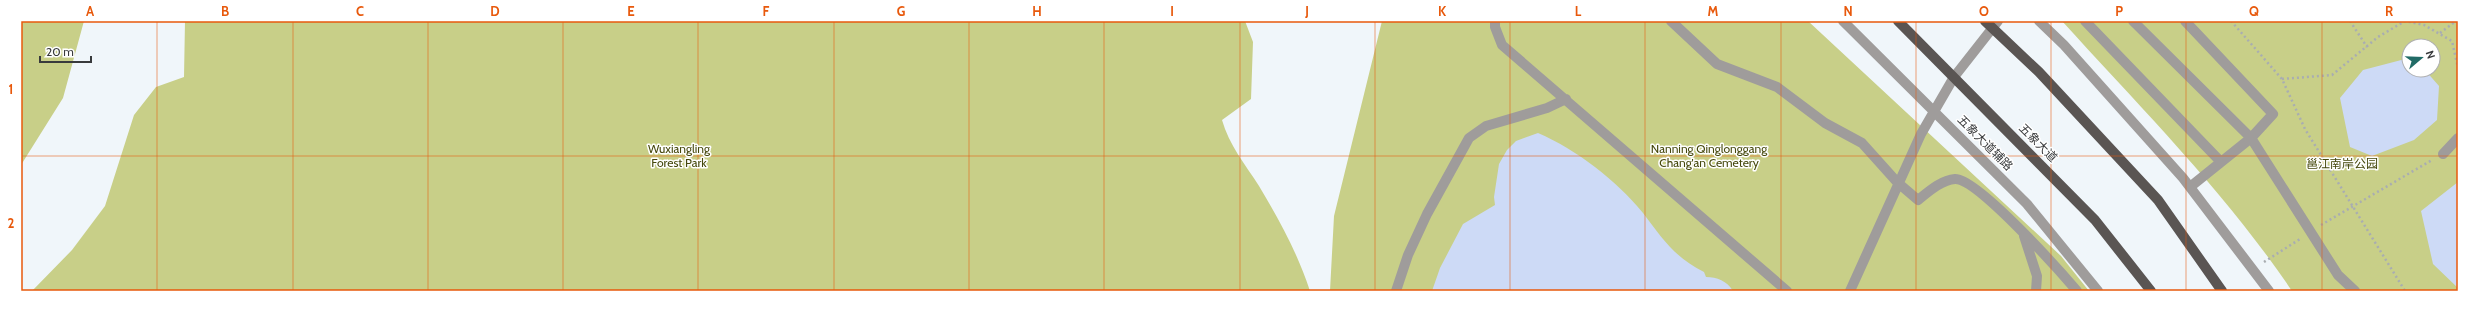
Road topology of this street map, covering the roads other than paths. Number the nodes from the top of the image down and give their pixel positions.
1 (1496, 21) edge
2 (1671, 21) edge
3 (1843, 21) edge
4 (1898, 21) edge
5 (2038, 21) edge
6 (2085, 21) edge
7 (2133, 21) edge
8 (2185, 21) edge
9 (1992, 23) edge
10 (1954, 77) junction
11 (1566, 99) junction
12 (1935, 110) junction
13 (2251, 138) junction
14 (2458, 138) edge
15 (2443, 154) road end
16 (2221, 162) junction
17 (1897, 182) junction
18 (2190, 187) junction
19 (2023, 232) junction
20 (1396, 291) edge
21 (1787, 291) edge
22 (1850, 291) edge
23 (2036, 291) edge
24 (2077, 291) edge
25 (2098, 291) edge
26 (2151, 291) edge
27 (2222, 291) edge
28 (2269, 291) edge
29 (2355, 291) edge

1 - 11 street
2 - 17 street
3 - 12 street, 五象大道辅路
4 - 10 main road, 五象大道
5 - 18 street
6 - 16 street
7 - 13 street
8 - 13 street
9 - 10 street
9 - 27 main road
10 - 12 street
10 - 26 main road, 五象大道
11 - 20 street
11 - 21 street
12 - 17 street
12 - 25 street, 五象大道辅路
13 - 16 street
13 - 29 street
14 - 15 street
16 - 18 street
17 - 19 street
17 - 22 street
18 - 28 street
19 - 23 street
19 - 24 street

